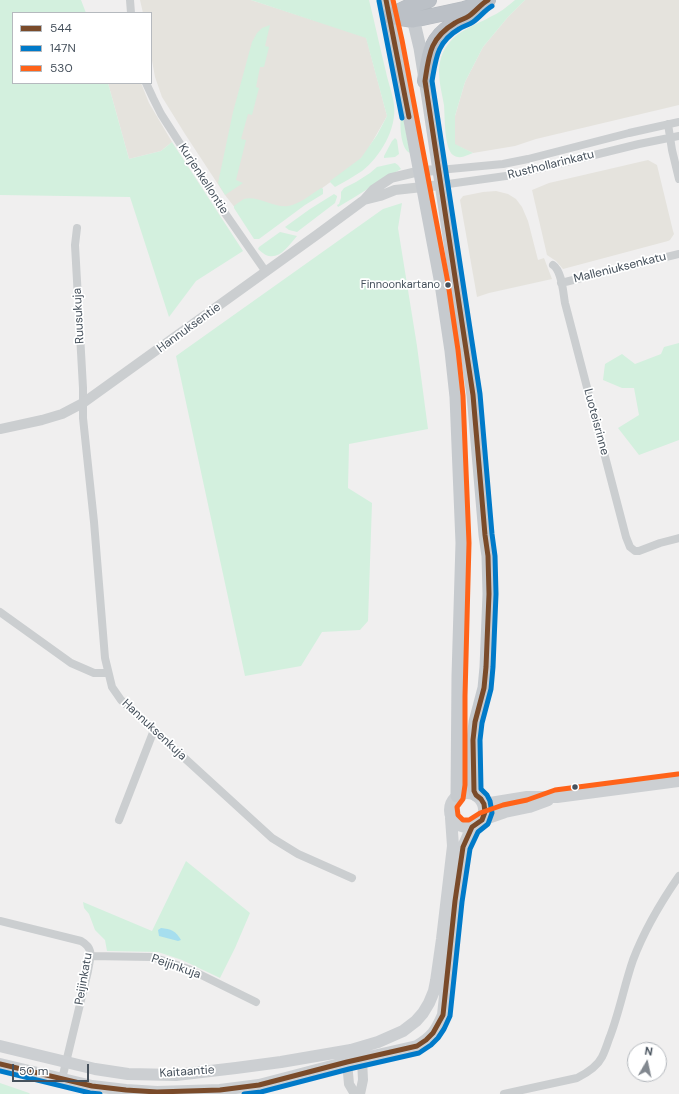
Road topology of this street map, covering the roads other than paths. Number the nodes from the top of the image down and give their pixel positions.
1 (130, 0) edge
2 (386, 0) edge
3 (429, 0) edge
4 (486, 1) edge
5 (411, 9) edge
6 (131, 12) edge
7 (389, 16) junction
8 (425, 81) junction
9 (146, 84) edge
10 (679, 122) edge
11 (668, 124) junction
12 (679, 136) edge
13 (669, 138) junction
14 (439, 170) junction
15 (420, 171) junction
16 (679, 179) edge
17 (441, 185) junction
18 (422, 187) junction
19 (364, 200) junction
20 (77, 228) dead end
21 (679, 254) edge
22 (553, 265) dead end
23 (266, 272) junction
24 (562, 283) junction
25 (83, 403) junction
26 (0, 430) edge
27 (679, 538) edge
28 (0, 612) edge
29 (108, 673) junction
30 (154, 730) junction
31 (679, 781) edge
32 (457, 796) junction
33 (557, 797) junction
34 (480, 800) junction
35 (451, 818) junction
36 (119, 820) dead end
37 (482, 820) junction
38 (472, 828) junction
39 (679, 876) edge
40 (352, 878) dead end
41 (0, 920) edge
42 (90, 956) junction
43 (256, 1002) dead end
44 (0, 1046) edge
45 (351, 1050) junction
46 (362, 1059) junction
47 (66, 1062) junction
48 (347, 1062) junction
49 (0, 1064) edge
50 (62, 1079) junction
51 (355, 1094) edge
52 (360, 1094) edge
53 (504, 1094) edge

1 - 6 street
2 - 7 main road
3 - 5 highway
4 - 5 highway
4 - 8 highway
5 - 7 highway
5 - 8 main road
7 - 15 main road
8 - 14 main road
9 - 23 street, Kurjenkellontie
10 - 11 street, Rusthollarinkatu
11 - 13 street
11 - 14 street, Rusthollarinkatu
12 - 13 street, Rusthollarinkatu
13 - 16 street
13 - 17 street, Rusthollarinkatu
14 - 15 street, Hannuksentie
14 - 17 main road
15 - 18 main road
15 - 19 street, Hannuksentie
17 - 18 street, Rusthollarinkatu
17 - 34 main road
18 - 19 street, Hannuksentie
18 - 32 main road
19 - 23 street, Hannuksentie
20 - 25 street, Ruusukuja
21 - 24 street, Malleniuksenkatu
22 - 24 street, Luoteisrinne
23 - 25 street, Hannuksentie
24 - 27 street, Luoteisrinne
25 - 26 street, Hannuksentie
25 - 29 street, Hannuksenkuja
28 - 29 street
29 - 30 street, Hannuksenkuja
30 - 36 street
30 - 40 street, Hannuksenkuja
31 - 33 main road
32 - 34 main road
32 - 35 main road
33 - 34 main road
33 - 37 main road
34 - 37 main road
35 - 38 main road
35 - 45 main road, Kaitaantie
37 - 38 main road
38 - 46 main road, Kaitaantie
39 - 53 street
41 - 42 street, Peijinkatu
42 - 43 street, Peijinkuja
42 - 47 street, Peijinkatu
44 - 47 main road, Kaitaantie
45 - 46 street
45 - 47 main road, Kaitaantie
45 - 48 street
46 - 48 main road, Kaitaantie
46 - 52 street
47 - 50 street, Peijinkatu
48 - 50 main road, Kaitaantie
48 - 51 street
49 - 50 main road, Kaitaantie

